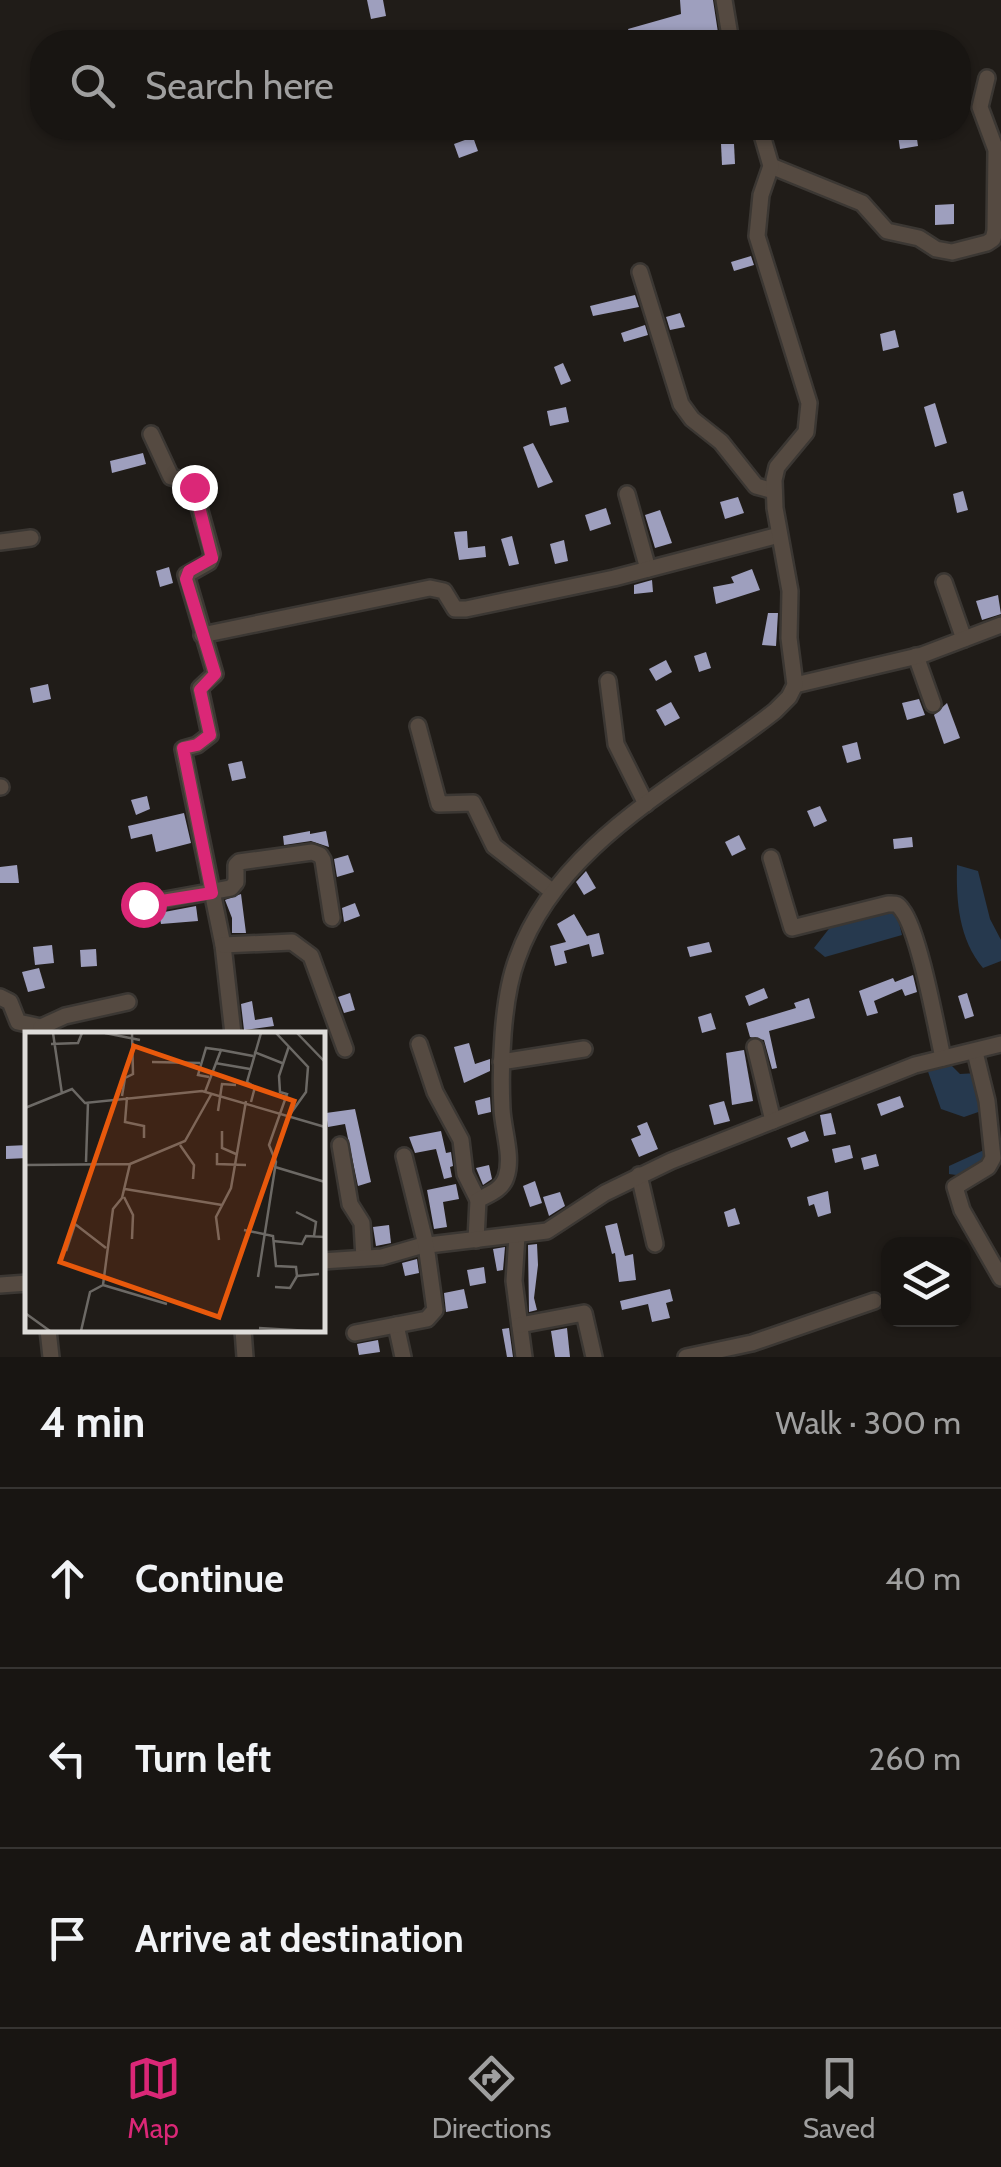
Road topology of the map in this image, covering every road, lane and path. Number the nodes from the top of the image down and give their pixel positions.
1 (724, 0) edge
2 (729, 30) edge
3 (987, 78) dead end
4 (765, 140) edge
5 (771, 166) junction
6 (640, 272) dead end
7 (151, 434) dead end
8 (774, 491) junction
9 (627, 494) dead end
10 (779, 535) junction
11 (30, 538) dead end
12 (0, 542) edge
13 (648, 569) junction
14 (944, 582) dead end
15 (1001, 625) edge
16 (202, 635) junction
17 (964, 639) junction
18 (916, 656) junction
19 (608, 681) dead end
20 (795, 684) junction
21 (932, 704) dead end
22 (418, 726) dead end
23 (646, 804) junction
24 (771, 858) dead end
25 (553, 892) junction
26 (212, 893) junction
27 (143, 904) dead end
28 (332, 918) dead end
29 (223, 945) junction
30 (0, 996) edge
31 (128, 1002) dead end
32 (44, 1031) edge
33 (233, 1032) edge
34 (420, 1044) dead end
35 (1001, 1044) edge
36 (755, 1047) dead end
37 (345, 1049) dead end
38 (584, 1049) dead end
39 (974, 1052) junction
40 (943, 1058) junction
41 (500, 1062) junction
42 (773, 1121) junction
43 (340, 1145) dead end
44 (404, 1156) dead end
45 (639, 1175) junction
46 (478, 1200) junction
47 (517, 1236) junction
48 (476, 1240) junction
49 (655, 1244) dead end
50 (426, 1245) junction
51 (364, 1258) junction
52 (325, 1261) edge
53 (1001, 1278) edge
54 (25, 1283) edge
55 (0, 1284) edge
56 (874, 1301) dead end
57 (396, 1325) junction
58 (520, 1325) junction
59 (48, 1332) edge
60 (243, 1332) edge
61 (355, 1333) dead end
62 (51, 1357) edge
63 (246, 1357) edge
64 (403, 1357) edge
65 (524, 1357) edge
66 (594, 1357) edge
67 (686, 1357) edge

1 - 2 street
3 - 5 street
4 - 5 street
5 - 8 street
6 - 8 street
7 - 16 street
8 - 10 street
9 - 13 street
10 - 13 street
10 - 20 street
11 - 12 street
13 - 16 street
14 - 17 street
15 - 17 street
16 - 26 street
17 - 18 street
18 - 20 street
18 - 21 street
19 - 23 street
20 - 23 street
22 - 25 street
23 - 25 street
24 - 40 street
25 - 41 street
26 - 27 street
26 - 28 street
26 - 29 street
29 - 33 street
29 - 37 street
30 - 32 street
31 - 32 street
34 - 46 street
35 - 39 street
36 - 42 street
38 - 41 street
39 - 40 street
39 - 53 street
40 - 42 street
41 - 46 street
42 - 45 street
43 - 51 street
44 - 50 street
45 - 47 street
45 - 49 street
46 - 48 street
47 - 48 street
47 - 58 street
48 - 50 street
50 - 51 street
50 - 57 street
51 - 52 street
54 - 55 street
56 - 67 street
57 - 61 street
57 - 64 street
58 - 65 street
58 - 66 street
59 - 62 street
60 - 63 street

